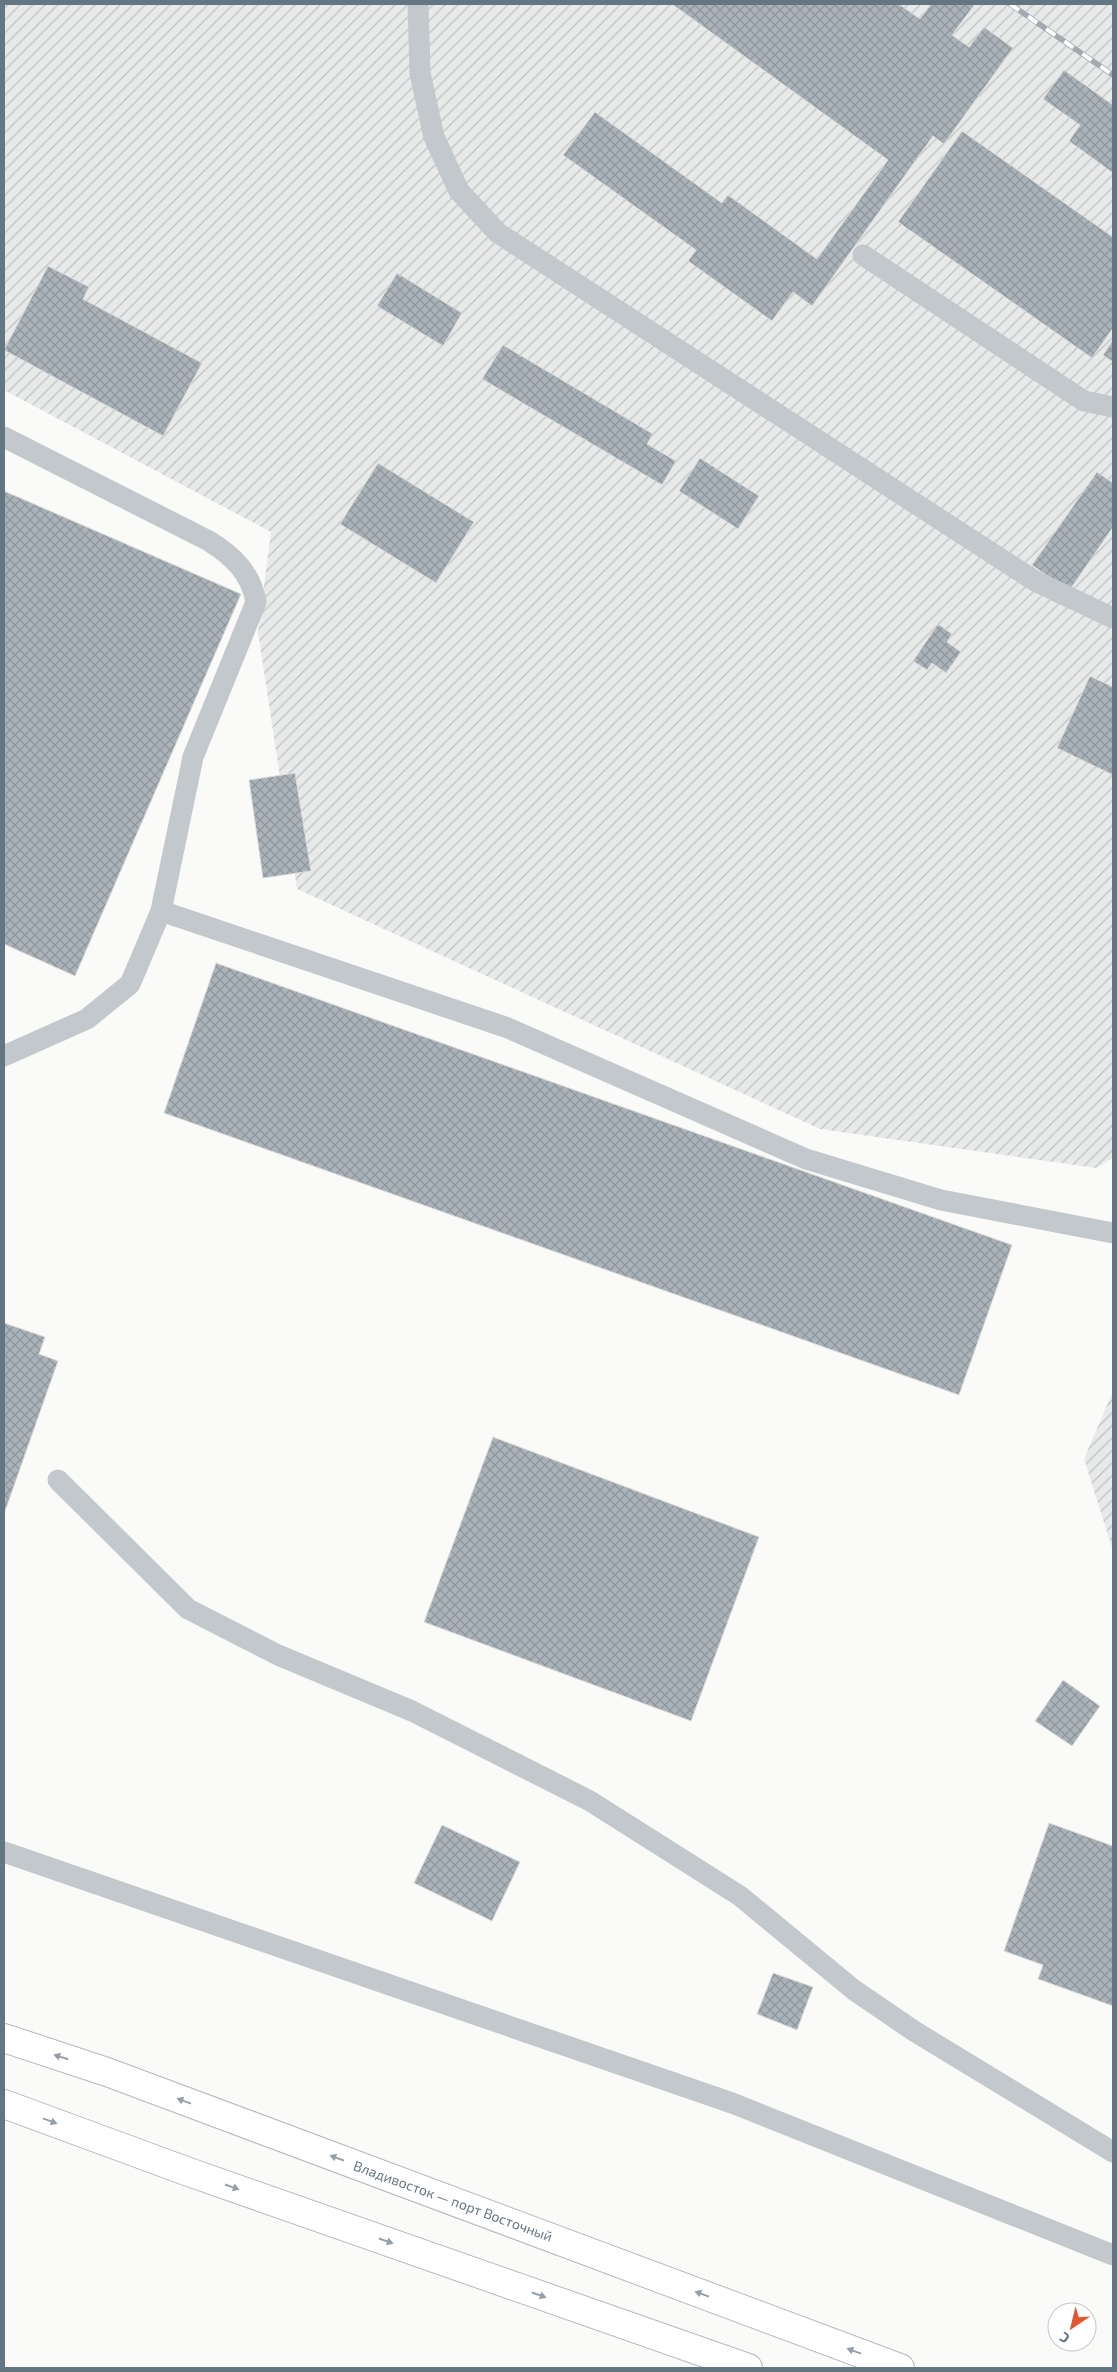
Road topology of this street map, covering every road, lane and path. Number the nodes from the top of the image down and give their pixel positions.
1 (418, 4) edge
2 (863, 255) dead end
3 (1113, 407) edge
4 (4, 436) edge
5 (1113, 618) edge
6 (161, 911) junction
7 (4, 1056) edge
8 (1113, 1233) edge
9 (58, 1480) dead end
10 (4, 1852) edge
11 (4, 2038) edge
12 (4, 2104) edge
13 (1112, 2148) edge
14 (1113, 2256) edge
15 (638, 2330) junction
16 (694, 2368) edge
17 (748, 2368) edge
18 (900, 2368) edge

1 - 5 lane
2 - 3 lane
4 - 6 lane
6 - 7 lane
6 - 8 lane
9 - 13 lane
10 - 14 lane
18 -> 11 highway, Владивосток — порт Восточный
12 -> 15 highway
15 - 16 highway
15 - 17 highway

